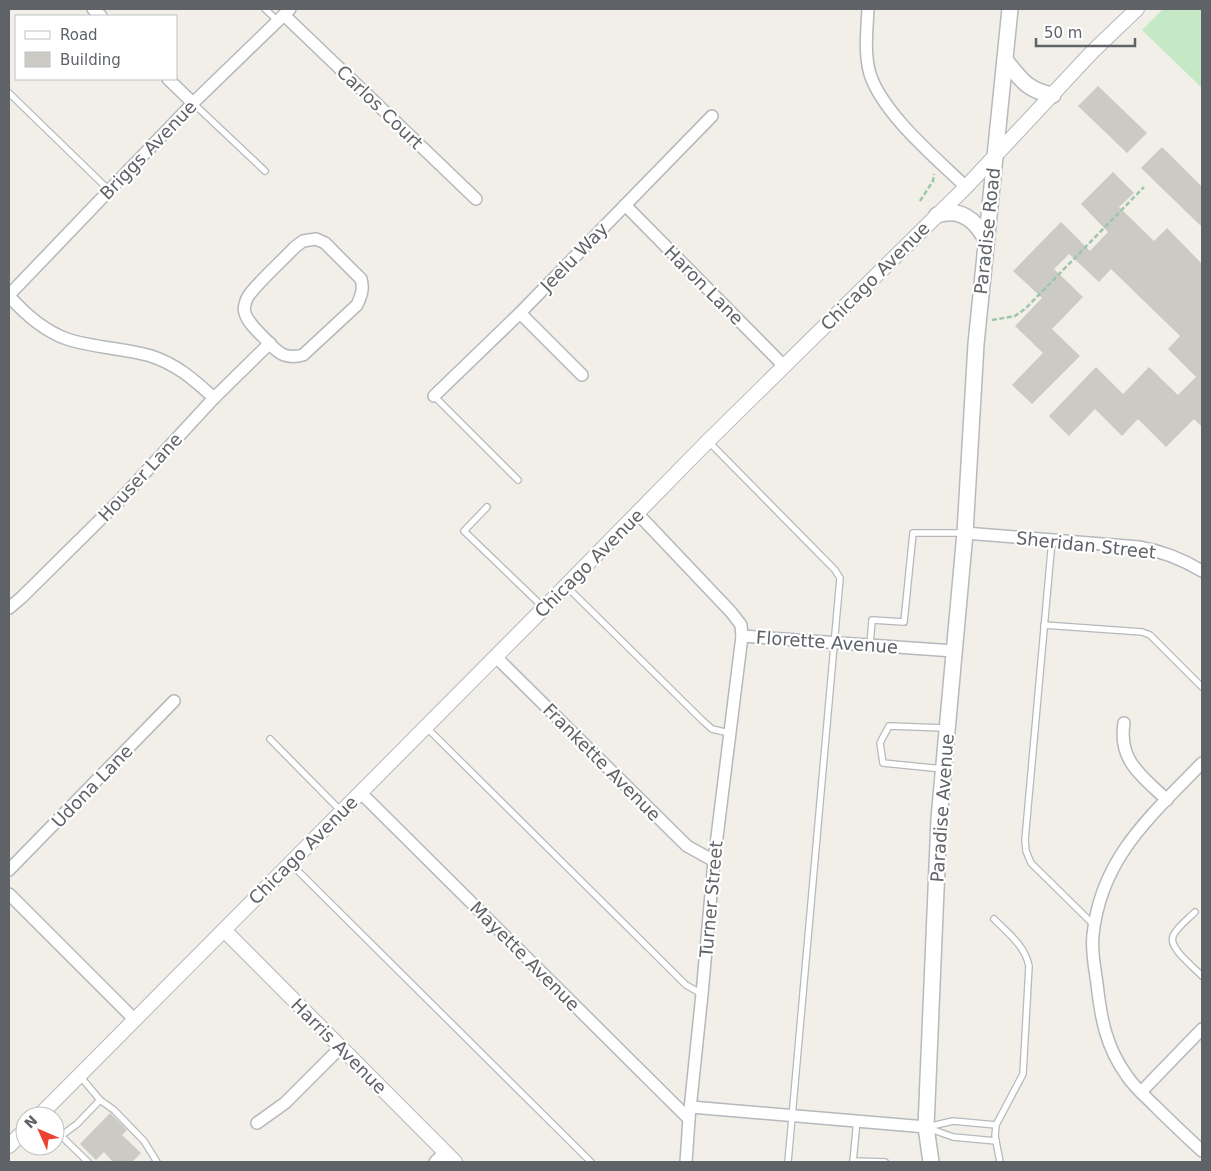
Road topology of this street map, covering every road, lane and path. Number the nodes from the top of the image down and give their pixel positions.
1 (266, 9) edge
2 (868, 9) edge
3 (1010, 9) edge
4 (1137, 9) edge
5 (284, 15) edge
6 (1004, 60) junction
7 (169, 80) edge
8 (9, 93) edge
9 (1052, 95) junction
10 (193, 102) junction
11 (712, 116) dead end
12 (994, 157) junction
13 (265, 171) dead end
14 (966, 187) junction
15 (1144, 188) dead end
16 (109, 190) junction
17 (476, 199) dead end
18 (625, 205) junction
19 (937, 215) junction
20 (986, 240) junction
21 (9, 295) edge
22 (520, 313) junction
23 (978, 322) junction
24 (270, 344) junction
25 (784, 366) junction
26 (582, 375) dead end
27 (434, 396) joint
28 (214, 398) junction
29 (708, 441) junction
30 (969, 454) joint
31 (518, 480) dead end
32 (487, 507) dead end
33 (638, 514) junction
34 (965, 533) junction
35 (1052, 540) junction
36 (1202, 571) edge
37 (566, 586) junction
38 (9, 608) edge
39 (544, 608) junction
40 (1044, 625) junction
41 (742, 636) junction
42 (835, 642) junction
43 (870, 645) junction
44 (954, 651) junction
45 (496, 657) junction
46 (1202, 687) edge
47 (174, 701) dead end
48 (1124, 724) dead end
49 (426, 727) junction
50 (947, 729) junction
51 (729, 733) junction
52 (270, 739) dead end
53 (1202, 763) edge
54 (944, 769) junction
55 (360, 792) junction
56 (1166, 800) junction
57 (341, 811) junction
58 (714, 861) junction
59 (290, 863) junction
60 (9, 870) edge
61 (9, 894) edge
62 (1195, 912) dead end
63 (994, 919) dead end
64 (1094, 925) junction
65 (224, 930) junction
66 (1202, 976) edge
67 (702, 994) junction
68 (135, 1020) junction
69 (1201, 1034) edge
70 (340, 1047) junction
71 (80, 1076) junction
72 (1141, 1092) junction
73 (100, 1100) junction
74 (49, 1106) edge
75 (691, 1107) junction
76 (792, 1115) junction
77 (689, 1119) junction
78 (857, 1120) junction
79 (257, 1122) dead end
80 (996, 1126) junction
81 (926, 1127) junction
82 (65, 1133) edge
83 (65, 1138) edge
84 (996, 1141) junction
85 (1202, 1152) edge
86 (445, 1159) edge
87 (853, 1161) edge
88 (88, 1162) edge
89 (157, 1162) edge
90 (590, 1162) edge
91 (686, 1162) edge
92 (788, 1162) edge
93 (885, 1162) edge
94 (931, 1162) edge
95 (1000, 1162) edge

1 - 5 lane
2 - 14 street
3 - 6 main road, Paradise Road
4 - 9 street, Chicago Avenue
5 - 10 street, Briggs Avenue
5 - 17 street, Carlos Court
6 - 9 main road
6 - 12 main road, Paradise Road
7 - 10 street
8 - 16 lane
9 - 12 street, Chicago Avenue
10 - 13 lane
10 - 16 street, Briggs Avenue
11 - 18 street, Jeelu Way
12 - 14 street, Chicago Avenue
12 - 20 main road, Paradise Road
14 - 19 street, Chicago Avenue
15 - 23 path
16 - 21 street, Briggs Avenue
18 - 22 street, Jeelu Way
18 - 25 street, Haron Lane
19 - 20 main road
19 - 25 street, Chicago Avenue
20 - 23 main road, Paradise Road
21 - 28 street
22 - 26 street
22 - 27 street, Jeelu Way
23 - 30 main road, Paradise Road
24 - 24 street
24 - 28 street, Houser Lane
25 - 29 street, Chicago Avenue
27 - 31 lane
28 - 38 street, Houser Lane
29 - 33 street, Chicago Avenue
29 - 42 lane
30 - 34 main road, Paradise Avenue
32 - 39 lane
33 - 37 street, Chicago Avenue
33 - 41 street, Florette Avenue
34 - 35 street, Sheridan Street
34 - 43 lane
34 - 44 main road, Paradise Avenue
35 - 36 street, Sheridan Street
35 - 40 lane
37 - 39 street, Chicago Avenue
37 - 51 lane
39 - 45 street, Chicago Avenue
40 - 46 lane
40 - 64 lane
41 - 42 street, Florette Avenue
41 - 51 street, Turner Street
42 - 43 street, Florette Avenue
42 - 76 lane
43 - 44 street, Florette Avenue
44 - 50 main road, Paradise Avenue
45 - 49 street, Chicago Avenue
45 - 58 street, Frankette Avenue
47 - 60 street, Udona Lane
48 - 56 street
49 - 55 street, Chicago Avenue
49 - 67 lane
50 - 54 main road, Paradise Avenue
50 - 54 lane
51 - 58 street, Turner Street
52 - 57 lane
53 - 56 street
54 - 81 main road, Paradise Avenue
55 - 57 street, Chicago Avenue
55 - 77 street, Mayette Avenue
56 - 64 street
57 - 59 street, Chicago Avenue
58 - 67 street, Turner Street
59 - 65 street, Chicago Avenue
59 - 90 lane
61 - 68 street
62 - 66 lane
63 - 80 lane
64 - 72 street
65 - 68 street, Chicago Avenue
65 - 70 street, Harris Avenue
67 - 75 street, Turner Street
68 - 71 street, Chicago Avenue
69 - 72 street
70 - 79 street
70 - 86 street, Harris Avenue
71 - 73 lane
71 - 74 street, Chicago Avenue
72 - 85 street
73 - 82 lane
73 - 89 lane
75 - 76 street
75 - 77 street, Turner Street
76 - 78 street
76 - 92 lane
77 - 91 street, Turner Street
78 - 81 street
78 - 87 lane
80 - 81 lane
80 - 84 lane
81 - 84 lane
81 - 94 main road, Paradise Avenue
83 - 88 lane
84 - 95 lane
87 - 93 lane

